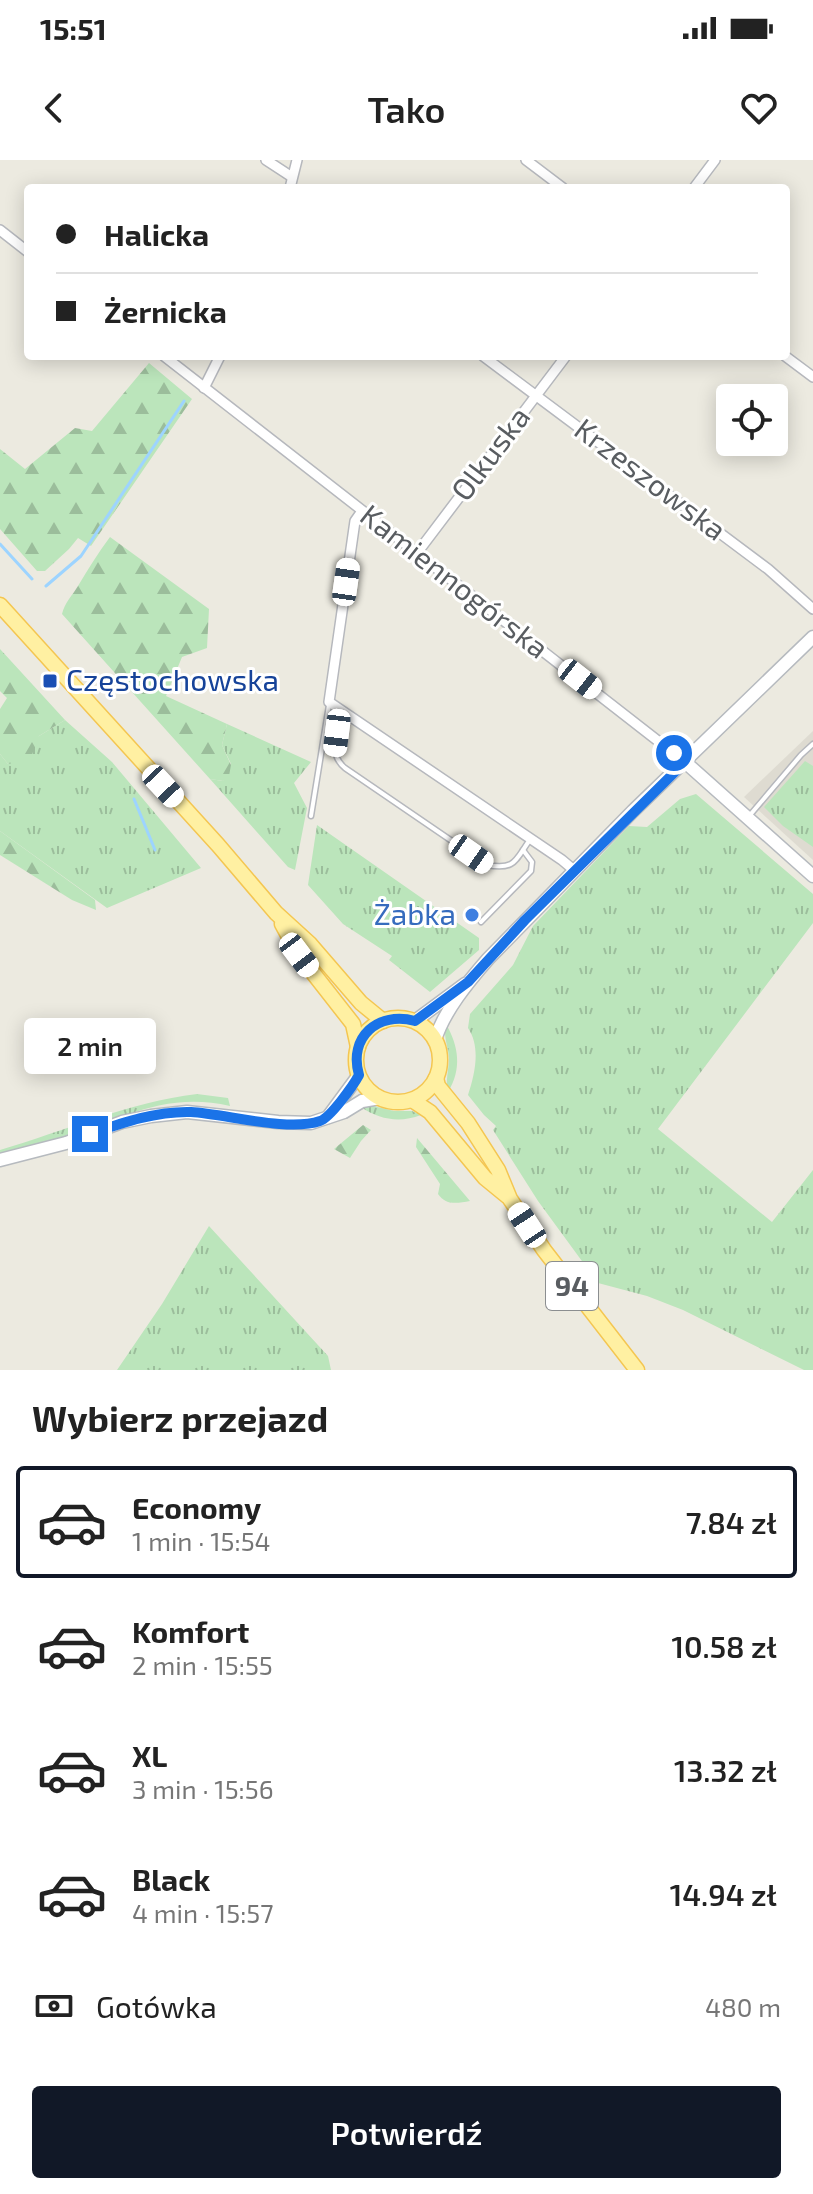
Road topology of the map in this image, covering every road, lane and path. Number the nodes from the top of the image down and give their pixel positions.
1 (266, 160) edge
2 (297, 160) edge
3 (526, 160) edge
4 (715, 160) edge
5 (292, 177) junction
6 (291, 184) edge
7 (558, 184) edge
8 (697, 184) edge
9 (0, 230) edge
10 (24, 249) edge
11 (169, 360) edge
12 (218, 360) edge
13 (488, 360) edge
14 (563, 360) edge
15 (790, 360) edge
16 (813, 377) edge
17 (204, 388) junction
18 (536, 395) junction
19 (362, 511) junction
20 (417, 553) junction
21 (0, 605) edge
22 (813, 609) edge
23 (813, 637) edge
24 (329, 702) junction
25 (348, 715) junction
26 (813, 744) edge
27 (685, 762) junction
28 (311, 816) dead end
29 (748, 817) junction
30 (531, 839) junction
31 (523, 850) junction
32 (575, 871) junction
33 (813, 876) edge
34 (276, 913) junction
35 (481, 922) dead end
36 (468, 982) junction
37 (383, 1021) junction
38 (415, 1021) junction
39 (435, 1040) junction
40 (357, 1049) junction
41 (359, 1075) junction
42 (436, 1078) junction
43 (380, 1098) junction
44 (412, 1100) junction
45 (328, 1117) junction
46 (0, 1160) edge
47 (510, 1199) junction
48 (637, 1370) edge

1 - 5 street
2 - 5 street
3 - 7 street
4 - 8 street
5 - 6 street
9 - 10 street
11 - 17 street, Kamiennogórska
12 - 17 street
13 - 18 street, Krzeszowska
14 - 18 street, Olkuska
15 - 16 street
17 - 19 street, Kamiennogórska
18 - 20 street, Olkuska
18 - 22 street, Krzeszowska
19 - 20 street, Kamiennogórska
19 - 24 street
20 - 27 street, Kamiennogórska
21 - 34 main road
23 - 27 street
24 - 25 street
24 - 28 lane
25 - 30 street
25 - 31 lane
26 - 29 lane
27 - 29 street, Kamiennogórska
27 - 32 street
29 - 33 street, Kamiennogórska
30 - 31 lane
30 - 32 street
31 - 35 lane
32 - 36 street
34 - 37 main road
34 - 40 main road
36 - 38 street
36 - 39 street
37 - 38 main road
37 - 40 main road
38 - 39 main road
39 - 42 main road
40 - 41 main road
41 - 43 main road
41 - 45 street
42 - 44 main road
42 - 47 main road, 94
43 - 44 main road
43 - 45 street
44 - 47 main road, 94
45 - 46 street
47 - 48 main road, 94

